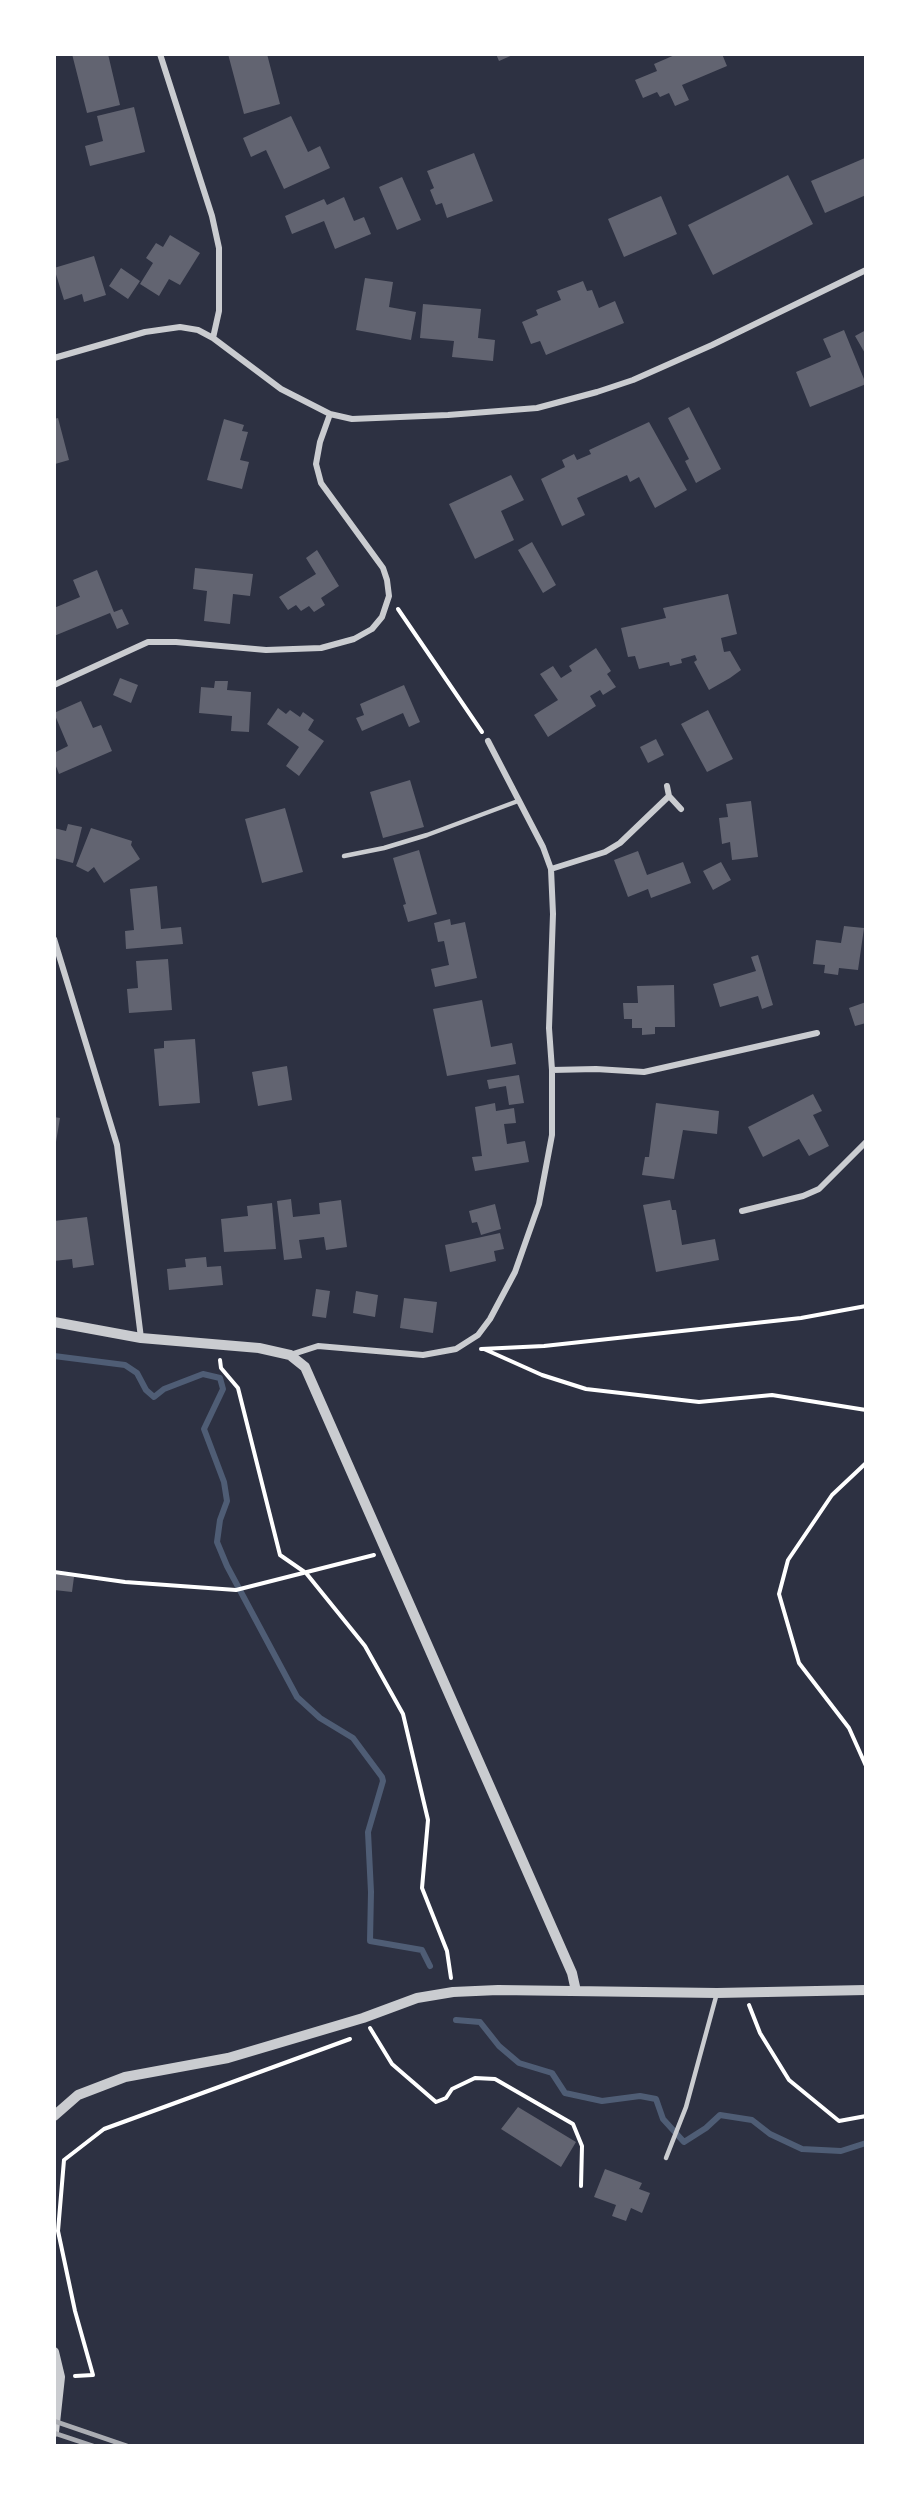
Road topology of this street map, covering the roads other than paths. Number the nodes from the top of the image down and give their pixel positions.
1 (160, 54) edge
2 (866, 270) edge
3 (213, 338) junction
4 (54, 358) edge
5 (330, 414) junction
6 (54, 685) edge
7 (488, 741) road end
8 (667, 786) dead end
9 (669, 796) junction
10 (518, 801) junction
11 (681, 809) dead end
12 (344, 856) dead end
13 (550, 869) junction
14 (54, 939) edge
15 (817, 1033) dead end
16 (552, 1070) junction
17 (866, 1142) edge
18 (742, 1210) dead end
19 (54, 1322) edge
20 (141, 1338) junction
21 (290, 1355) junction
22 (866, 1990) edge
23 (576, 1992) junction
24 (717, 1993) junction
25 (54, 2116) edge
26 (666, 2158) dead end
27 (54, 2352) edge
28 (54, 2432) edge

1 - 3 street
2 - 5 street
3 - 4 street
3 - 5 street
5 - 6 street
7 - 10 street
8 - 9 street
9 - 11 street
9 - 13 street
10 - 12 lane
10 - 13 street
13 - 16 street
14 - 20 street
15 - 16 street
16 - 21 street
17 - 18 street
19 - 20 street
20 - 21 street
21 - 23 street
22 - 24 street
23 - 24 street
23 - 25 street
24 - 26 lane
27 - 28 street

